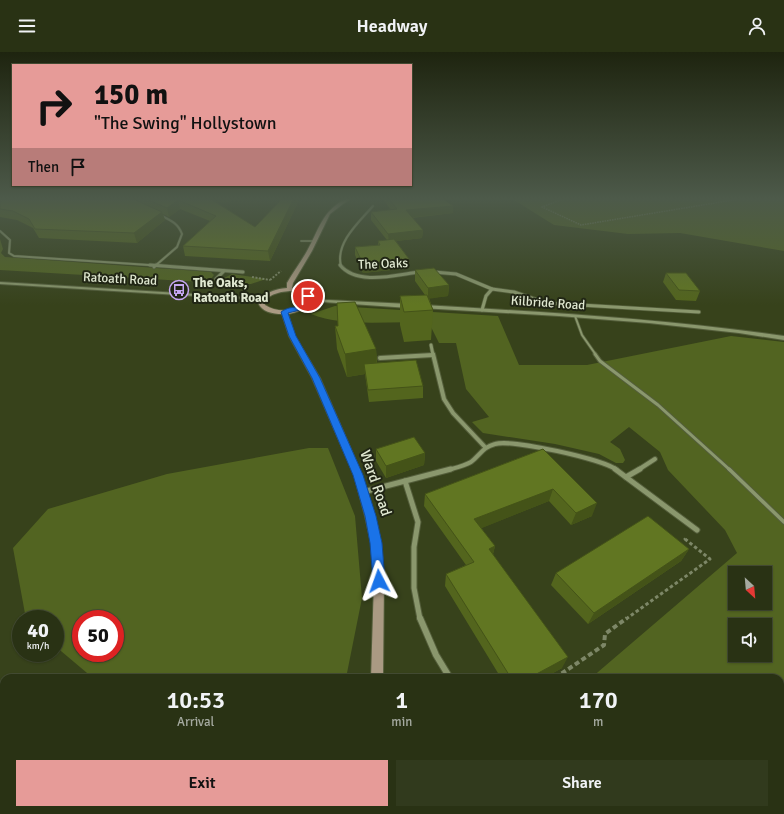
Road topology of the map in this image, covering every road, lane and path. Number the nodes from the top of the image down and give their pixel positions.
1 (3, 234) edge
2 (183, 234) edge
3 (317, 234) edge
4 (349, 234) edge
5 (301, 240) dead end
6 (314, 241) junction
7 (154, 266) junction
8 (224, 271) junction
9 (243, 272) dead end
10 (424, 272) edge
11 (432, 272) edge
12 (216, 278) dead end
13 (0, 283) edge
14 (492, 289) junction
15 (289, 290) junction
16 (262, 299) junction
17 (309, 300) junction
18 (412, 306) edge
19 (420, 307) edge
20 (482, 310) junction
21 (682, 311) junction
22 (284, 312) junction
23 (699, 312) dead end
24 (575, 316) junction
25 (684, 316) dead end
26 (784, 338) edge
27 (431, 345) dead end
28 (433, 355) junction
29 (380, 358) dead end
30 (485, 447) junction
31 (655, 459) dead end
32 (626, 477) junction
33 (405, 482) junction
34 (363, 492) junction
35 (784, 522) edge
36 (697, 530) joint
37 (377, 674) edge
38 (446, 674) edge
39 (561, 674) edge

1 - 7 street
2 - 7 street
3 - 6 main road
4 - 10 street, The Oaks
5 - 6 lane
6 - 15 main road
7 - 8 street
8 - 9 street
8 - 12 street
11 - 14 street
13 - 16 street, Ratoath Road
14 - 20 street
14 - 21 street
15 - 16 main road
15 - 17 main road
16 - 22 main road
17 - 18 street
17 - 22 main road
19 - 20 street, Kilbride Road
20 - 24 street, Kilbride Road
21 - 23 street
21 - 25 street
22 - 34 main road, Ward Road
24 - 26 street, Kilbride Road
24 - 35 lane
27 - 28 street
28 - 29 street
28 - 30 street
30 - 32 street
30 - 33 street
31 - 32 street
32 - 36 street
33 - 34 street
33 - 38 street
34 - 37 main road, Ward Road
36 - 39 path

